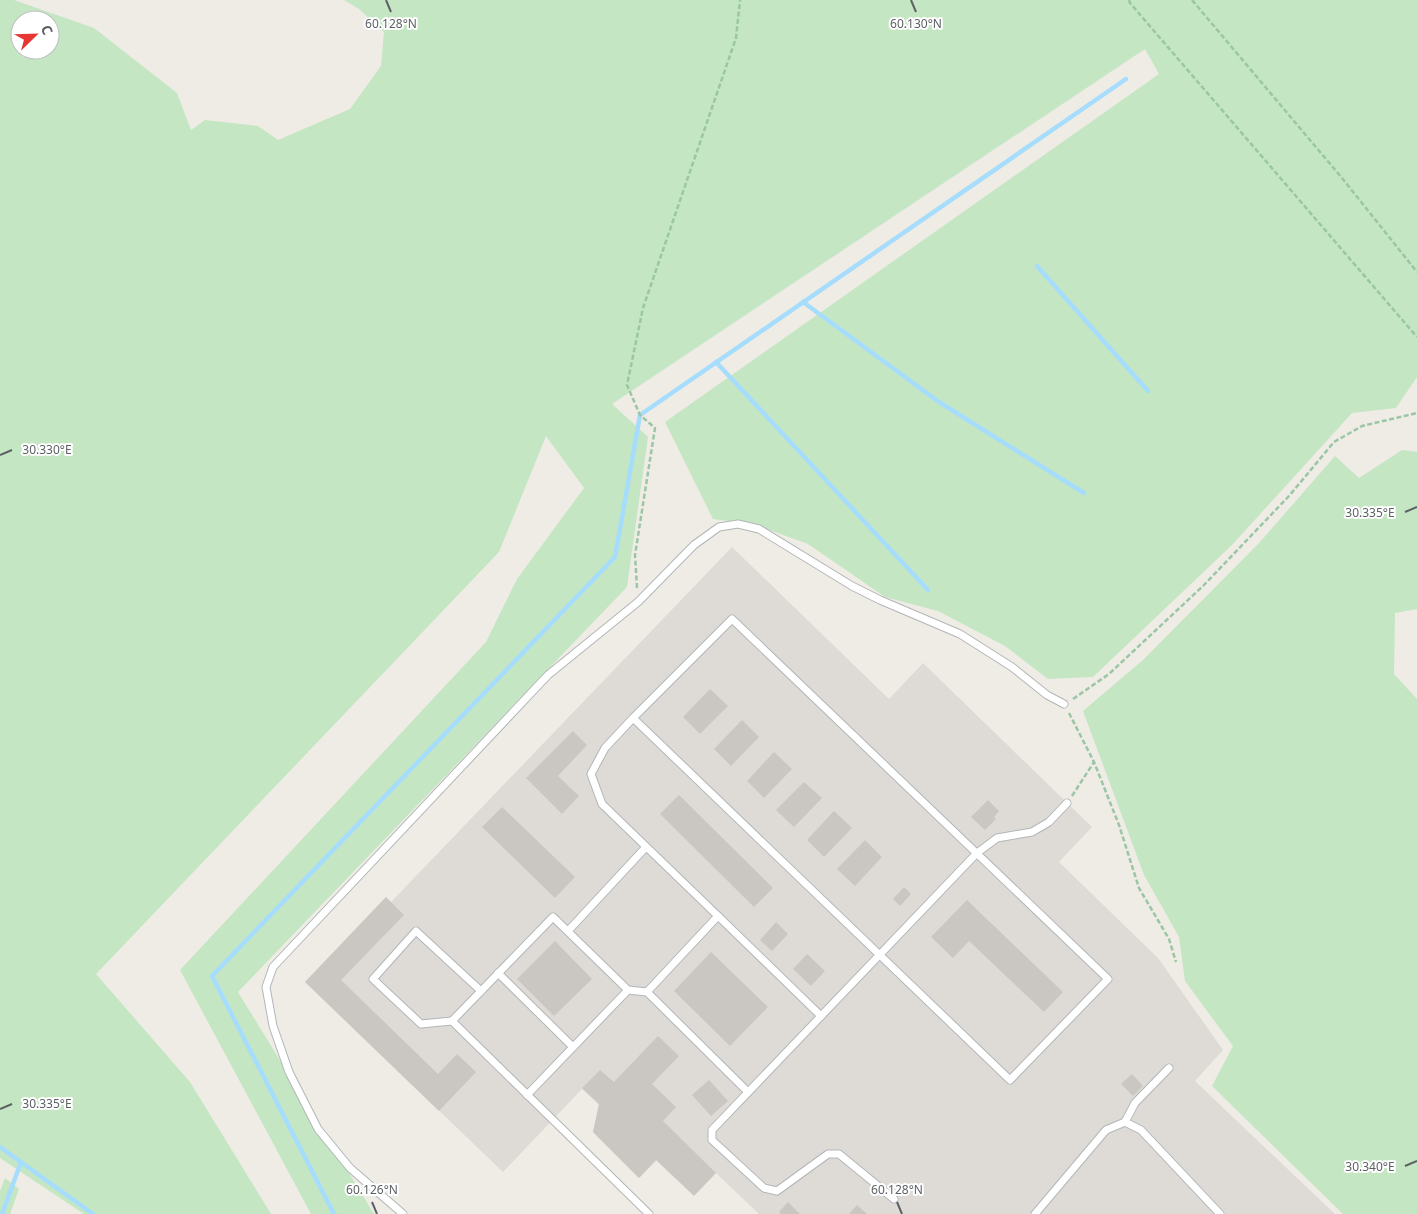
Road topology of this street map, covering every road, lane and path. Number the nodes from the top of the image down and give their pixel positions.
1 (740, 0) edge
2 (1129, 0) edge
3 (1192, 0) edge
4 (1417, 272) edge
5 (1417, 337) edge
6 (1417, 414) edge
7 (638, 602) junction
8 (1064, 704) junction
9 (633, 718) junction
10 (1094, 762) junction
11 (1067, 803) joint
12 (646, 848) junction
13 (977, 854) junction
14 (718, 916) junction
15 (568, 931) junction
16 (880, 955) junction
17 (1176, 962) dead end
18 (498, 973) junction
19 (628, 990) junction
20 (480, 991) junction
21 (647, 992) junction
22 (821, 1016) junction
23 (452, 1021) junction
24 (573, 1047) junction
25 (1168, 1068) dead end
26 (748, 1092) junction
27 (527, 1095) junction
28 (1125, 1122) junction
29 (894, 1199) dead end
30 (403, 1214) edge
31 (649, 1214) edge
32 (1035, 1214) edge
33 (1220, 1214) edge

1 - 7 path
2 - 5 path
3 - 4 path
6 - 8 path
7 - 8 lane
7 - 30 lane
8 - 10 path
9 - 12 lane
9 - 13 lane
9 - 16 lane
10 - 11 path
10 - 17 path
11 - 13 lane
12 - 14 lane
12 - 15 lane
13 - 16 lane
13 - 16 lane
14 - 21 lane
14 - 22 lane
15 - 18 lane
15 - 19 lane
16 - 22 lane
18 - 20 lane
18 - 24 lane
19 - 21 lane
19 - 24 lane
20 - 23 lane
20 - 23 lane
21 - 26 lane
22 - 26 lane
23 - 27 lane
24 - 27 lane
25 - 28 lane
26 - 29 lane
27 - 31 lane
28 - 32 lane
28 - 33 lane

